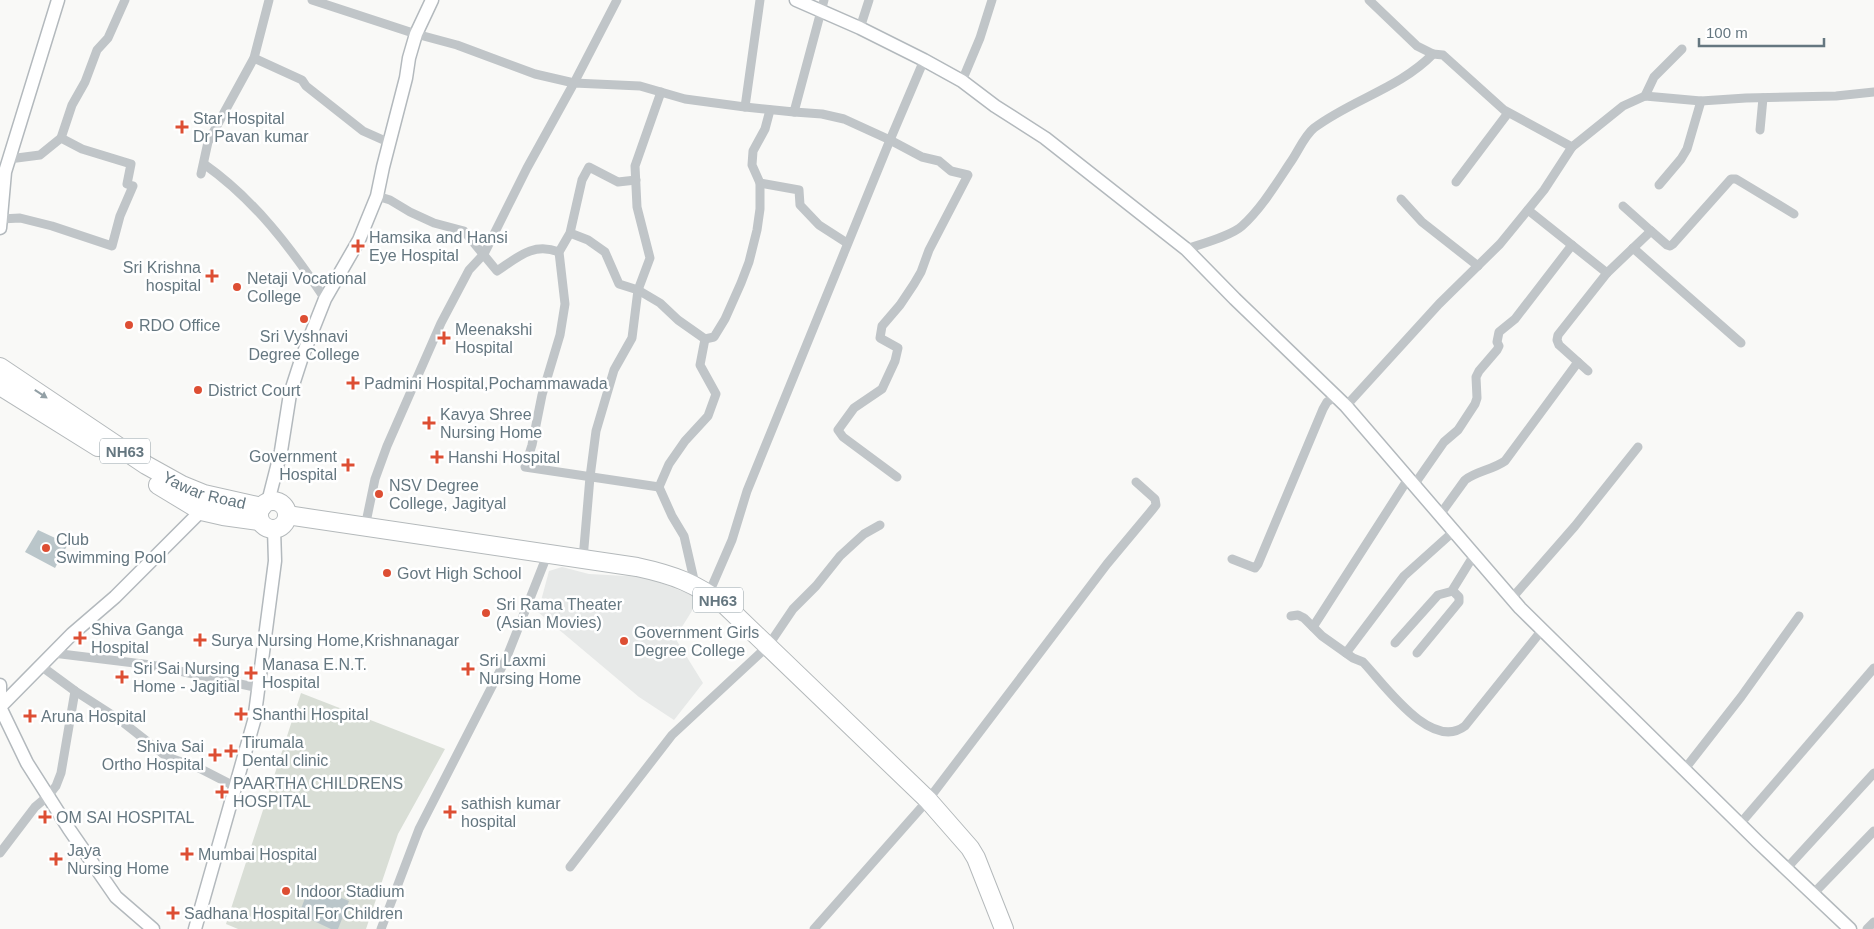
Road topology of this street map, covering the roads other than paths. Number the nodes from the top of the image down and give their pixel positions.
1 (58, 0) edge
2 (125, 0) edge
3 (269, 0) edge
4 (312, 0) edge
5 (432, 0) edge
6 (617, 0) edge
7 (760, 0) edge
8 (796, 0) edge
9 (869, 0) edge
10 (992, 0) edge
11 (1368, 0) edge
12 (823, 5) edge
13 (860, 28) junction
14 (416, 34) junction
15 (1682, 50) dead end
16 (1433, 54) junction
17 (254, 58) junction
18 (924, 60) junction
19 (962, 82) junction
20 (574, 83) junction
21 (661, 92) junction
22 (1874, 92) edge
23 (1645, 96) junction
24 (1763, 98) junction
25 (1701, 101) junction
26 (745, 107) junction
27 (770, 110) junction
28 (794, 112) junction
29 (1508, 113) junction
30 (1760, 130) dead end
31 (61, 138) junction
32 (890, 140) junction
33 (390, 143) junction
34 (1572, 147) junction
35 (9, 158) junction
36 (204, 164) junction
37 (201, 174) dead end
38 (636, 180) junction
39 (760, 182) junction
40 (1456, 182) dead end
41 (1659, 185) dead end
42 (377, 196) junction
43 (1401, 200) dead end
44 (1, 202) edge
45 (1623, 206) dead end
46 (1528, 210) junction
47 (1794, 214) dead end
48 (0, 224) edge
49 (1650, 231) junction
50 (570, 233) junction
51 (847, 243) junction
52 (1572, 245) junction
53 (1633, 248) junction
54 (1186, 249) junction
55 (559, 252) junction
56 (484, 254) junction
57 (1478, 266) junction
58 (1607, 273) junction
59 (638, 290) junction
60 (325, 299) junction
61 (705, 339) junction
62 (1741, 343) dead end
63 (1578, 362) junction
64 (1588, 371) dead end
65 (0, 374) edge
66 (1336, 396) junction
67 (1346, 406) junction
68 (1638, 447) dead end
69 (590, 477) junction
70 (898, 477) dead end
71 (1136, 482) dead end
72 (1411, 482) junction
73 (659, 487) junction
74 (203, 503) junction
75 (266, 515) junction
76 (287, 516) junction
77 (1439, 516) junction
78 (880, 525) dead end
79 (365, 527) junction
80 (1453, 532) junction
81 (548, 553) junction
82 (1474, 555) junction
83 (583, 559) junction
84 (1232, 559) dead end
85 (702, 589) junction
86 (1453, 591) junction
87 (1512, 598) junction
88 (1291, 616) dead end
89 (1799, 616) dead end
90 (1313, 627) junction
91 (1542, 630) junction
92 (1395, 643) dead end
93 (768, 646) junction
94 (53, 653) junction
95 (1346, 653) junction
96 (1417, 653) dead end
97 (41, 666) junction
98 (1874, 668) edge
99 (259, 688) junction
100 (0, 689) edge
101 (75, 691) junction
102 (0, 707) edge
103 (1684, 770) junction
104 (1874, 773) edge
105 (234, 786) junction
106 (48, 796) junction
107 (928, 800) junction
108 (1740, 825) junction
109 (1874, 830) edge
110 (0, 853) edge
111 (570, 867) dead end
112 (1786, 869) junction
113 (1813, 894) junction
114 (1874, 922) edge
115 (153, 929) edge
116 (196, 929) edge
117 (381, 929) edge
118 (814, 929) edge
119 (1004, 929) edge
120 (1850, 929) edge
121 (1867, 929) edge

1 - 35 main road
2 - 31 street
3 - 17 street
4 - 14 street
5 - 14 main road
6 - 20 street
7 - 26 street
8 - 12 main road
9 - 13 street
10 - 19 street
11 - 16 street
12 - 13 main road
12 - 28 street
13 - 18 main road
14 - 20 street
14 - 33 main road
15 - 23 street
16 - 29 street
16 - 54 street
17 - 33 street
17 - 36 street
18 - 19 main road
18 - 32 street
19 - 54 main road
20 - 21 street
20 - 56 street
21 - 26 street
21 - 38 street
22 - 24 street
23 - 25 street
23 - 34 street
24 - 25 street
24 - 30 street
25 - 41 street
26 - 27 street
27 - 28 street
27 - 39 street
28 - 32 street
29 - 34 street
29 - 40 street
31 - 35 street
31 - 48 street
32 - 51 street
32 - 70 street
33 - 42 main road
34 - 46 street
35 - 44 main road
36 - 37 street
36 - 60 street
38 - 50 street
38 - 59 street
39 - 51 street
39 - 61 street
42 - 56 street
42 - 60 main road
43 - 57 street
44 - 48 main road
45 - 49 street
46 - 52 street
46 - 57 street
47 - 49 street
49 - 53 street
50 - 55 street
50 - 59 street
51 - 85 street
52 - 58 street
52 - 72 street
53 - 58 street
53 - 62 street
54 - 66 main road
55 - 56 street
55 - 69 street
56 - 79 street
57 - 67 street
58 - 63 street
59 - 61 street
59 - 69 street
60 - 75 main road
61 - 73 street
63 - 64 street
63 - 77 street
65 - 74 highway, NH63
66 - 67 main road
66 - 84 street
67 - 72 main road
68 - 87 street
69 - 73 street
69 - 83 street
71 - 107 street
72 - 77 main road
72 - 90 street
73 - 85 street
74 - 75 highway, Yawar Road / NH63
74 - 94 main road
75 - 76 highway
75 - 76 highway, NH63
75 - 99 main road
76 - 79 highway, NH63
77 - 80 main road
78 - 93 street
79 - 81 highway, NH63
80 - 82 main road
80 - 95 street
81 - 83 highway, NH63
81 - 117 street
82 - 86 street
82 - 87 main road
83 - 85 highway, NH63
85 - 93 highway, NH63
86 - 92 street
86 - 96 street
87 - 91 main road
88 - 90 street
89 - 103 street
90 - 95 street
91 - 95 street
91 - 103 main road
93 - 107 highway, NH63
93 - 111 street
94 - 97 main road
94 - 99 street
97 - 101 street
97 - 102 main road
98 - 108 street
99 - 105 main road
100 - 102 main road
101 - 105 street
101 - 106 street
102 - 106 main road
103 - 108 main road
104 - 112 street
105 - 116 main road
106 - 110 street
106 - 115 main road
107 - 118 street
107 - 119 highway, NH63
108 - 112 main road
109 - 113 street
112 - 113 main road
113 - 120 main road
114 - 121 street

